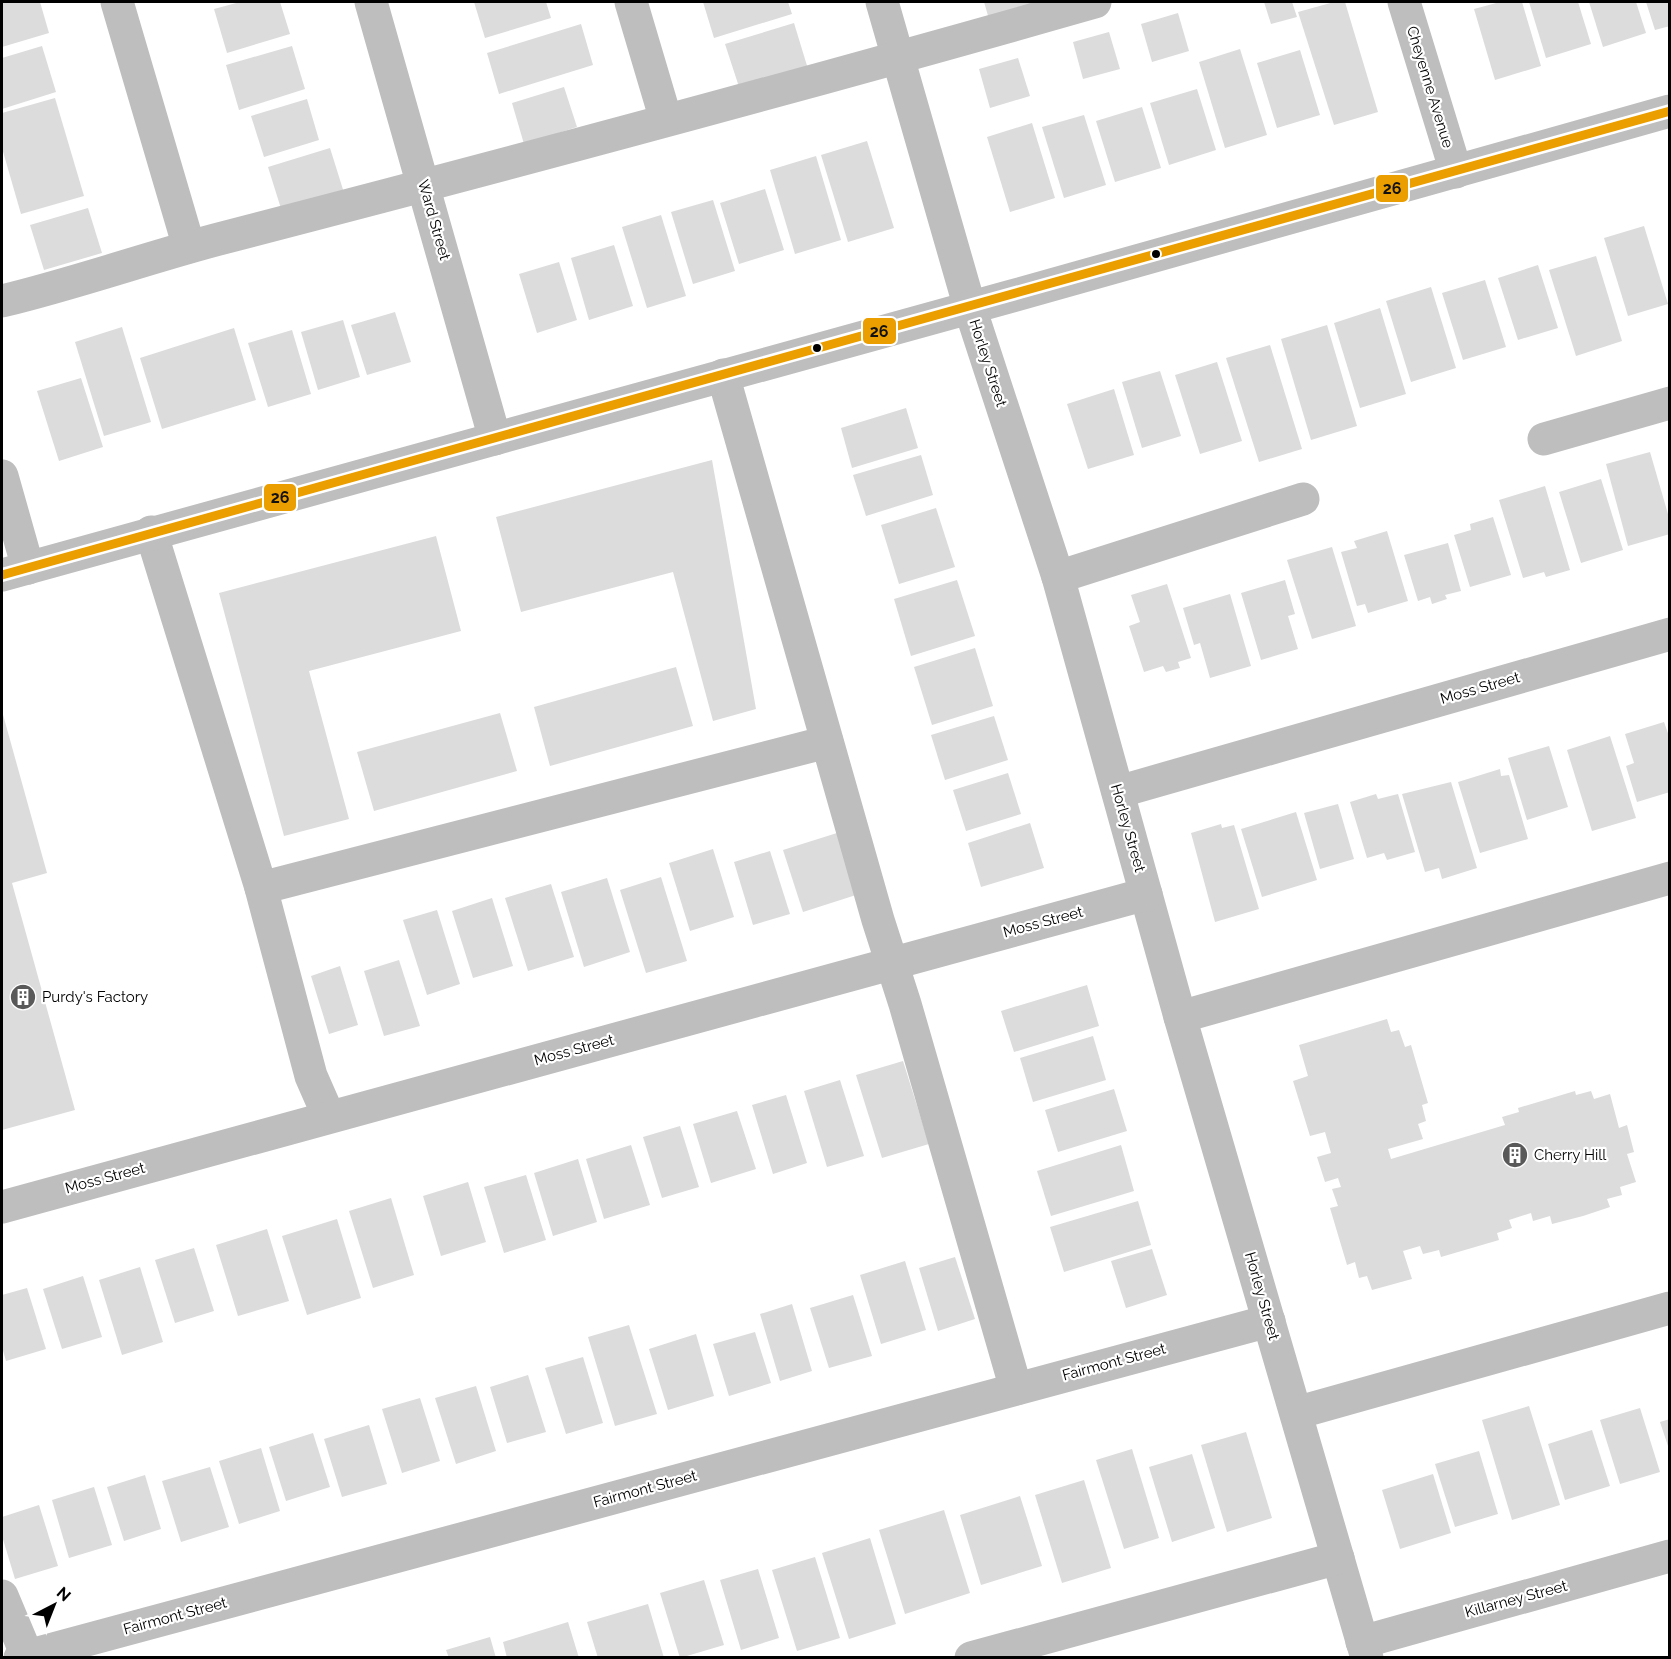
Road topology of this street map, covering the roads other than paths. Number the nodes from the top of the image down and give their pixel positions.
1 (117, 2) edge
2 (371, 2) edge
3 (631, 2) edge
4 (882, 2) edge
5 (1095, 2) edge
6 (1404, 2) edge
7 (899, 58) junction
8 (1670, 111) edge
9 (666, 120) junction
10 (1456, 172) junction
11 (424, 185) junction
12 (189, 247) junction
13 (2, 301) edge
14 (970, 308) junction
15 (723, 375) junction
16 (1670, 403) edge
17 (495, 439) junction
18 (1544, 439) dead end
19 (2, 476) edge
20 (1303, 499) dead end
21 (151, 532) junction
22 (15, 571) edge
23 (1058, 577) junction
24 (1670, 634) edge
25 (827, 742) junction
26 (1118, 792) junction
27 (1670, 878) edge
28 (261, 888) junction
29 (1146, 894) junction
30 (892, 963) junction
31 (1180, 1017) junction
32 (329, 1117) junction
33 (2, 1207) edge
34 (1670, 1308) edge
35 (1269, 1321) junction
36 (1016, 1389) junction
37 (1296, 1413) junction
38 (1670, 1556) edge
39 (1338, 1558) junction
40 (2, 1596) edge
41 (1364, 1650) edge
42 (25, 1657) edge
43 (971, 1658) edge

1 - 12 street
2 - 11 street, Ward Street
3 - 9 street
4 - 7 street, Horley Street
5 - 7 street
6 - 10 street, Cheyenne Avenue
7 - 9 street
7 - 14 street, Horley Street
8 - 10 street
9 - 11 street
10 - 14 street
11 - 12 street
11 - 17 street, Ward Street
12 - 13 street
14 - 15 street
14 - 23 street, Horley Street
15 - 17 street
15 - 25 street
16 - 18 street
17 - 21 street
19 - 22 street
20 - 23 street
21 - 22 street
21 - 28 street
23 - 26 street, Horley Street
24 - 26 street, Moss Street
25 - 28 street
25 - 30 street
26 - 29 street, Horley Street
27 - 31 street
28 - 32 street
29 - 30 street, Moss Street
29 - 31 street, Horley Street
30 - 32 street, Moss Street
30 - 36 street
31 - 35 street, Horley Street
32 - 33 street, Moss Street
34 - 37 street
35 - 36 street, Fairmont Street
35 - 37 street, Horley Street
36 - 42 street, Fairmont Street
37 - 39 street, Horley Street
38 - 41 street, Killarney Street
39 - 41 street, Horley Street
39 - 43 street
40 - 42 street

